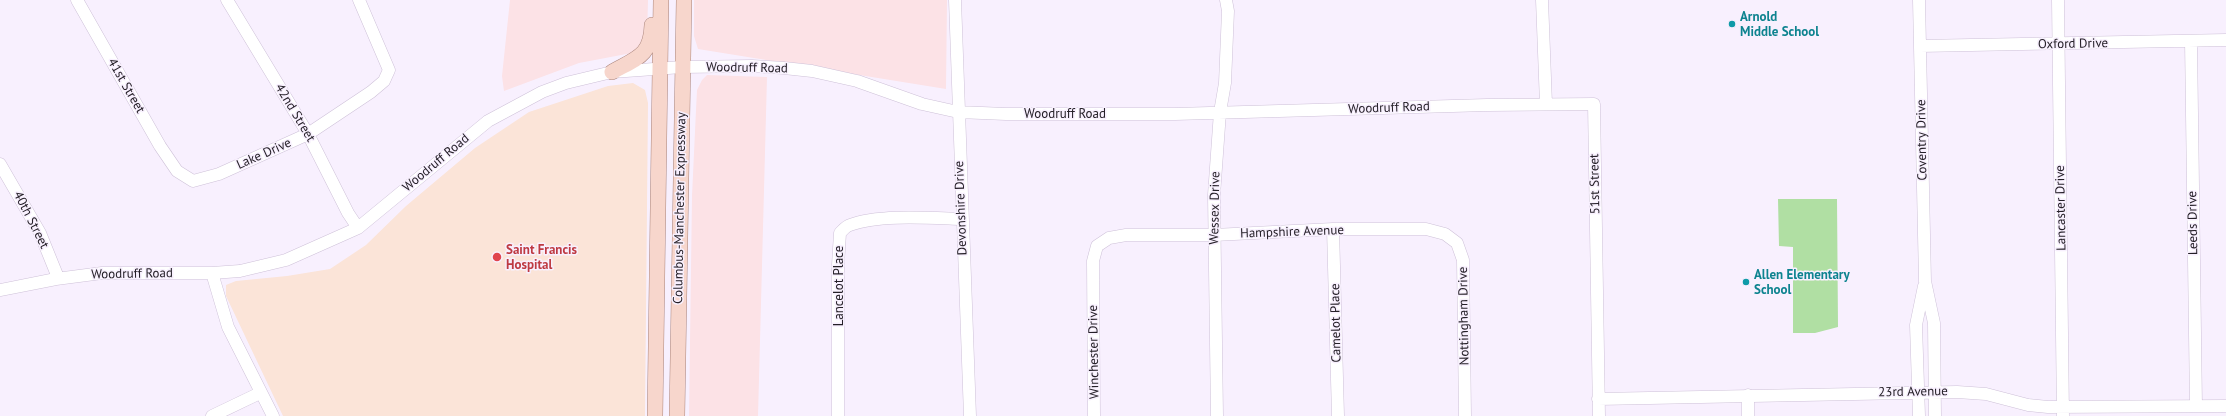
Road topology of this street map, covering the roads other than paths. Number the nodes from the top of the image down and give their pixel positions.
1 (77, 0) edge
2 (227, 0) edge
3 (359, 0) edge
4 (653, 0) edge
5 (661, 0) edge
6 (684, 0) edge
7 (955, 0) edge
8 (1226, 0) edge
9 (1542, 0) edge
10 (1919, 0) edge
11 (2058, 0) edge
12 (2226, 40) edge
13 (2190, 41) junction
14 (2059, 44) junction
15 (1920, 46) junction
16 (682, 67) junction
17 (660, 69) junction
18 (612, 72) junction
19 (1546, 104) junction
20 (958, 112) junction
21 (1220, 112) junction
22 (308, 134) junction
23 (0, 164) edge
24 (177, 171) joint
25 (962, 219) junction
26 (358, 228) junction
27 (1334, 229) junction
28 (1412, 229) joint
29 (1214, 235) junction
30 (212, 273) junction
31 (56, 279) junction
32 (1925, 281) junction
33 (1093, 287) joint
34 (0, 290) edge
35 (656, 325) junction
36 (1918, 392) junction
37 (1935, 392) junction
38 (260, 393) junction
39 (1748, 395) junction
40 (1598, 399) junction
41 (2196, 406) junction
42 (2226, 406) edge
43 (2063, 411) edge
44 (677, 414) edge
45 (212, 416) edge
46 (273, 416) edge
47 (655, 416) edge
48 (838, 416) edge
49 (970, 416) edge
50 (1094, 416) edge
51 (1217, 416) edge
52 (1338, 416) edge
53 (1465, 416) edge
54 (1599, 416) edge
55 (1748, 416) edge
56 (1918, 416) edge
57 (1935, 416) edge

1 - 24 street, 41st Street
2 - 22 street, 42nd Street
3 - 22 street, Lake Drive
4 - 18 main road
5 - 17 main road, Columbus-Manchester Expressway
6 - 16 main road, Columbus-Manchester Expressway
7 - 20 street, Devonshire Drive
8 - 21 street, Wessex Drive
9 - 19 street
10 - 15 street, Coventry Drive
11 - 14 street, Lancaster Drive
12 - 13 street, Oxford Drive
13 - 14 street, Oxford Drive
13 - 41 street, Leeds Drive
14 - 15 street, Oxford Drive
14 - 43 street, Lancaster Drive
15 - 32 street, Coventry Drive
16 - 17 street, Woodruff Road
16 - 20 street, Woodruff Road
16 - 44 main road, Columbus-Manchester Expressway
17 - 18 street, Woodruff Road
17 - 35 main road, Columbus-Manchester Expressway
18 - 26 street, Woodruff Road
19 - 21 street, Woodruff Road
19 - 40 street, 51st Street
20 - 21 street, Woodruff Road
20 - 25 street, Devonshire Drive
21 - 29 street, Wessex Drive
22 - 24 street, Lake Drive
22 - 26 street, 42nd Street
23 - 31 street, 40th Street
25 - 48 street, Lancelot Place
25 - 49 street, Devonshire Drive
26 - 30 street, Woodruff Road
27 - 28 street, Hampshire Avenue
27 - 29 street, Hampshire Avenue
27 - 52 street, Camelot Place
28 - 53 street, Nottingham Drive
29 - 33 street, Hampshire Avenue
29 - 51 street, Wessex Drive
30 - 31 street, Woodruff Road
30 - 38 street
31 - 34 street, Woodruff Road
32 - 36 street, Coventry Drive
32 - 37 street, Coventry Drive
33 - 50 street, Winchester Drive
35 - 44 main road
35 - 47 main road, Columbus-Manchester Expressway
36 - 37 street, 23rd Avenue
36 - 39 street, 23rd Avenue
36 - 56 street, Coventry Drive
37 - 43 street, 23rd Avenue
37 - 57 street, Coventry Drive
38 - 45 street
38 - 46 street
39 - 40 street, 23rd Avenue
39 - 55 street
40 - 54 street, 51st Street
41 - 42 street, 23rd Avenue
41 - 43 street, 23rd Avenue

